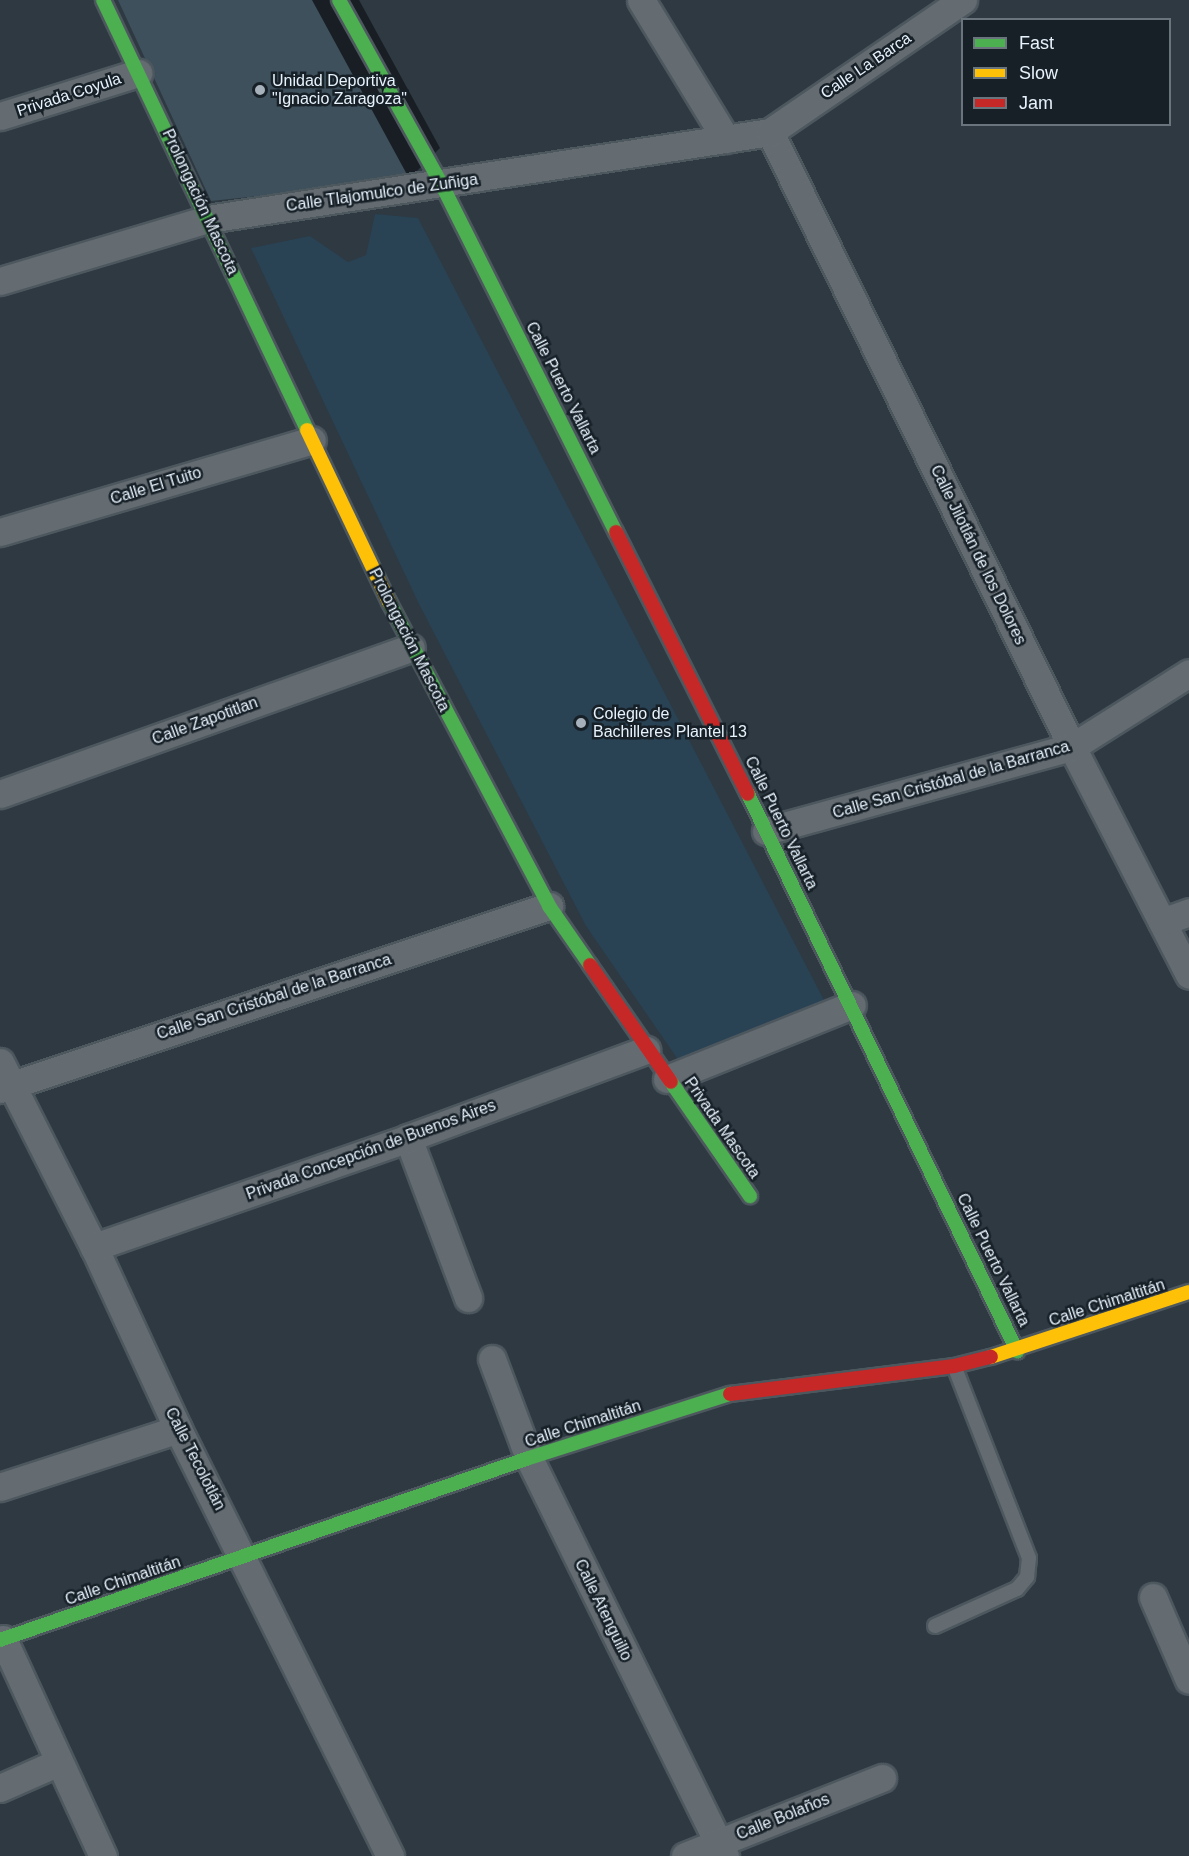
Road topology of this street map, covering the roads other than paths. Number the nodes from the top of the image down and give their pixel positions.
1 (104, 0) edge
2 (339, 0) edge
3 (641, 0) edge
4 (963, 0) edge
5 (138, 73) junction
6 (0, 116) edge
7 (770, 132) junction
8 (726, 139) junction
9 (442, 185) junction
10 (208, 219) junction
11 (0, 281) edge
12 (312, 440) junction
13 (0, 532) edge
14 (411, 648) junction
15 (1189, 674) edge
16 (1072, 747) junction
17 (0, 795) edge
18 (766, 831) junction
19 (549, 906) junction
20 (1189, 912) edge
21 (1162, 922) junction
22 (1189, 975) edge
23 (852, 1005) junction
24 (646, 1050) junction
25 (4, 1079) edge
26 (668, 1079) junction
27 (408, 1138) junction
28 (750, 1196) dead end
29 (94, 1247) junction
30 (1189, 1292) edge
31 (468, 1298) dead end
32 (1017, 1351) junction
33 (492, 1359) dead end
34 (954, 1366) junction
35 (178, 1429) junction
36 (529, 1458) junction
37 (0, 1487) edge
38 (244, 1557) junction
39 (1153, 1597) dead end
40 (935, 1626) dead end
41 (1, 1639) edge
42 (1189, 1680) edge
43 (59, 1762) junction
44 (882, 1778) dead end
45 (0, 1788) edge
46 (721, 1849) edge
47 (103, 1856) edge
48 (390, 1856) edge
49 (685, 1856) edge

1 - 5 street, Prolongación Mascota
2 - 9 street, Calle Puerto Vallarta
3 - 8 street
4 - 7 street, Calle La Barca
5 - 6 street, Privada Coyula
5 - 10 street, Prolongación Mascota
7 - 8 street, Calle Tlajomulco de Zuñiga
7 - 16 street, Calle Jilotlán de los Dolores
8 - 9 street, Calle Tlajomulco de Zuñiga
9 - 10 street, Calle Tlajomulco de Zuñiga
9 - 18 street, Calle Puerto Vallarta
10 - 11 street, Calle Tlajomulco de Zuñiga
10 - 12 street, Prolongación Mascota
12 - 13 street, Calle El Tuito
12 - 14 street, Prolongación Mascota
14 - 17 street, Calle Zapotitlan
14 - 19 street, Prolongación Mascota
15 - 16 street, Calle San Cristóbal de la Barranca
16 - 18 street, Calle San Cristóbal de la Barranca
16 - 21 street, Calle Jilotlán de los Dolores
18 - 23 street, Calle Puerto Vallarta
19 - 24 street, Prolongación Mascota
19 - 25 street, Calle San Cristóbal de la Barranca
20 - 21 street
21 - 22 street, Calle Jilotlán de los Dolores
23 - 26 street
23 - 32 street, Calle Puerto Vallarta
24 - 26 street, Prolongación Mascota
24 - 27 street, Privada Concepción de Buenos Aires
25 - 29 street, Calle Tecolotlán
26 - 28 street, Privada Mascota
27 - 29 street, Privada Concepción de Buenos Aires
27 - 31 street
29 - 35 street, Calle Tecolotlán
30 - 32 street, Calle Chimaltitán
32 - 34 street, Calle Chimaltitán
33 - 36 street, Calle Atenguillo
34 - 36 street, Calle Chimaltitán
34 - 40 lane
35 - 37 street
35 - 38 street, Calle Tecolotlán
36 - 38 street, Calle Chimaltitán
36 - 46 street, Calle Atenguillo
38 - 41 street, Calle Chimaltitán
38 - 48 street, Calle Tecolotlán
39 - 42 street
41 - 43 street
43 - 45 street
43 - 47 street
44 - 46 street, Calle Bolaños
46 - 49 street, Calle Bolaños

